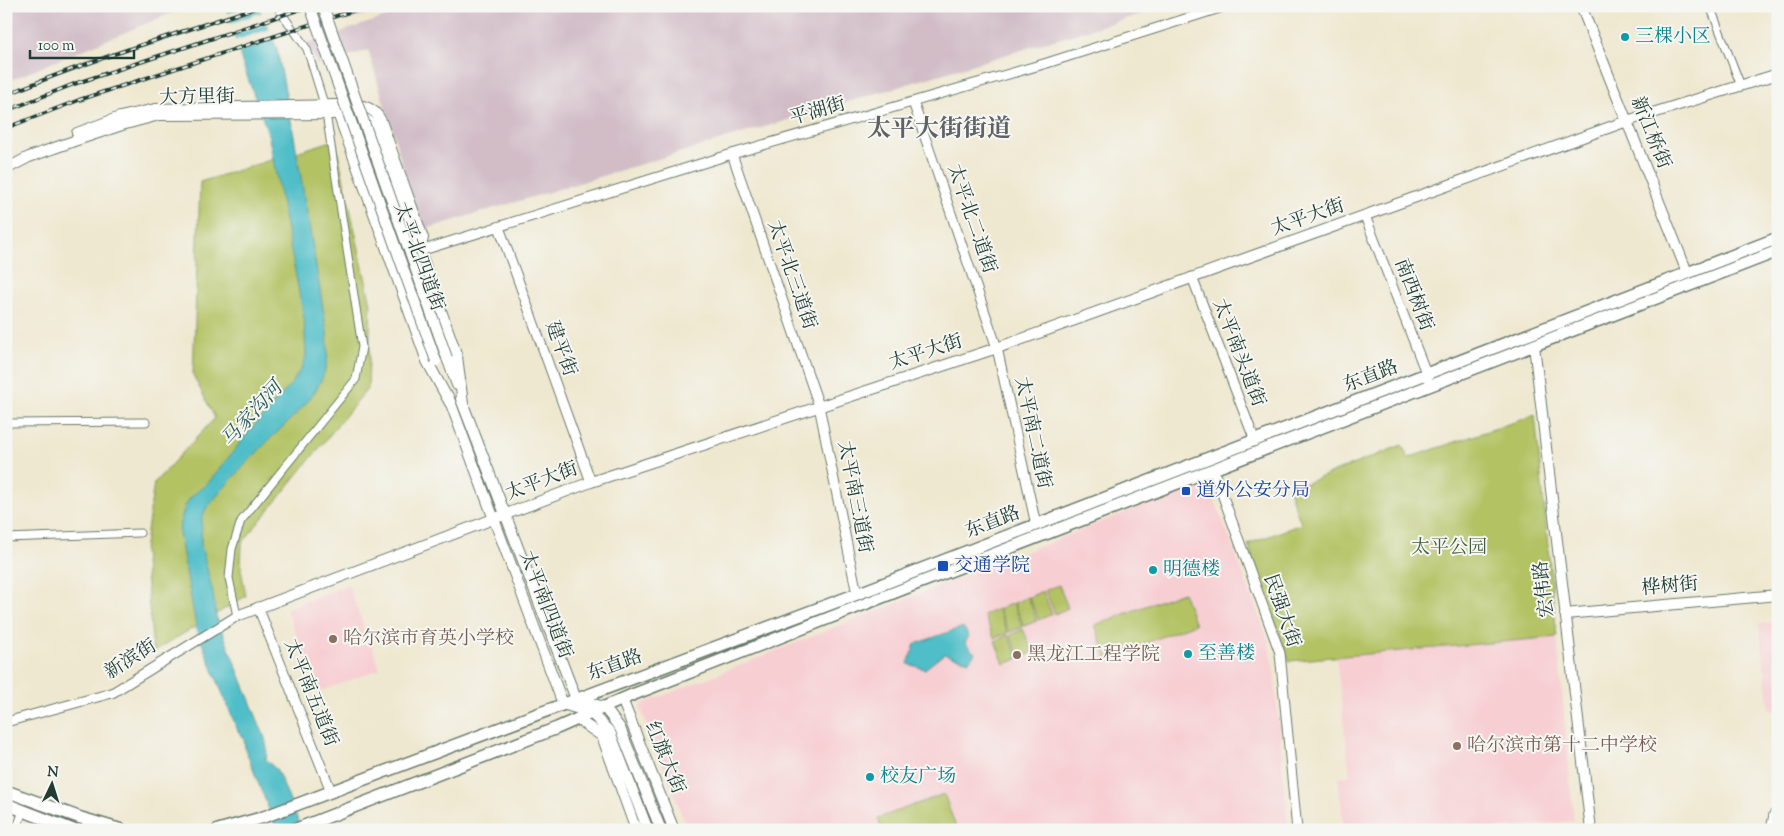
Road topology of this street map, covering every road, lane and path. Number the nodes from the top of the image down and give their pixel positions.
1 (279, 6) edge
2 (310, 6) edge
3 (323, 6) edge
4 (1226, 6) edge
5 (1581, 6) edge
6 (1710, 6) edge
7 (1778, 74) edge
8 (1741, 86) junction
9 (913, 102) junction
10 (237, 110) junction
11 (325, 110) junction
12 (337, 110) junction
13 (1627, 121) junction
14 (732, 154) junction
15 (6, 161) edge
16 (6, 169) edge
17 (1365, 216) junction
18 (499, 227) junction
19 (1778, 238) edge
20 (420, 250) junction
21 (1778, 251) edge
22 (1687, 272) junction
23 (1192, 277) junction
24 (1534, 345) junction
25 (997, 348) junction
26 (1429, 379) junction
27 (450, 403) junction
28 (463, 404) junction
29 (819, 406) junction
30 (146, 422) dead end
31 (6, 423) edge
32 (1255, 440) junction
33 (1213, 469) junction
34 (591, 482) junction
35 (506, 515) junction
36 (494, 519) junction
37 (1036, 525) junction
38 (140, 533) dead end
39 (6, 538) edge
40 (857, 594) junction
41 (1778, 594) edge
42 (258, 608) junction
43 (1565, 614) junction
44 (236, 616) junction
45 (576, 699) junction
46 (622, 699) junction
47 (564, 704) junction
48 (604, 707) junction
49 (591, 713) junction
50 (577, 719) junction
51 (6, 722) edge
52 (6, 791) edge
53 (331, 791) junction
54 (6, 804) edge
55 (23, 811) junction
56 (1778, 813) edge
57 (16, 830) edge
58 (73, 830) edge
59 (122, 830) edge
60 (218, 830) edge
61 (294, 830) edge
62 (636, 830) edge
63 (648, 830) edge
64 (661, 830) edge
65 (674, 830) edge
66 (1297, 830) edge
67 (1591, 830) edge
68 (1770, 830) edge

1 - 11 street
2 - 27 main road, 太平北四道街, bridge
3 - 28 main road, 太平北四道街, bridge
4 - 9 street, 平湖街
5 - 13 main road, 新江桥街
6 - 8 street
7 - 8 main road, 太平大街
8 - 13 main road, 太平大街
9 - 14 street, 平湖街
9 - 25 street, 太平北二道街
10 - 11 main road, 大方里街
10 - 15 main road, 大方里街
10 - 16 main road, 大方里街
11 - 12 main road, 大方里街
11 - 44 street
12 - 20 main road, 大方里街
12 - 27 main road
13 - 17 main road, 太平大街
13 - 22 main road, 新江桥街
14 - 18 street, 平湖街
14 - 29 street, 太平北三道街
17 - 23 main road, 太平大街
17 - 26 street, 南西树街
18 - 20 street, 平湖街
18 - 34 street, 建平街
19 - 22 highway, 东直路
20 - 28 main road, 大方里街
21 - 24 highway, 东直路
22 - 26 highway, 东直路
23 - 25 main road, 太平大街
23 - 32 street, 太平南头道街
24 - 26 highway, 东直路
24 - 43 main road, 宏伟路
25 - 29 main road, 太平大街
25 - 37 street, 太平南二道街
26 - 32 highway, 东直路
26 - 33 highway, 东直路
27 - 36 main road, 太平北四道街
28 - 35 main road, 太平北四道街
29 - 34 main road, 太平大街
29 - 40 street, 太平南三道街
30 - 31 street
32 - 37 highway, 东直路
33 - 46 highway, 东直路
33 - 66 street, 民强大街
34 - 35 main road, 太平大街
35 - 36 main road, 太平大街
35 - 45 main road, 太平南四道街
36 - 42 main road, 太平大街
36 - 47 main road, 太平南四道街
37 - 40 highway, 东直路
38 - 39 street
40 - 45 highway, 东直路
41 - 43 main road, 桦树街
42 - 44 main road, 太平大街
42 - 53 street, 太平南五道街
43 - 67 main road, 宏伟路
44 - 51 street, 新滨街
45 - 47 highway, 东直路
45 - 48 main road
46 - 48 highway, 东直路
46 - 65 main road, 红旗大街
47 - 49 main road
47 - 53 highway, 东直路
48 - 49 highway, 东直路
48 - 64 main road, 红旗大街
49 - 50 highway, 东直路
49 - 63 main road
50 - 61 highway, 东直路
50 - 62 main road
52 - 59 highway
53 - 60 highway, 东直路
54 - 55 highway
55 - 57 street
55 - 58 highway
56 - 68 street

